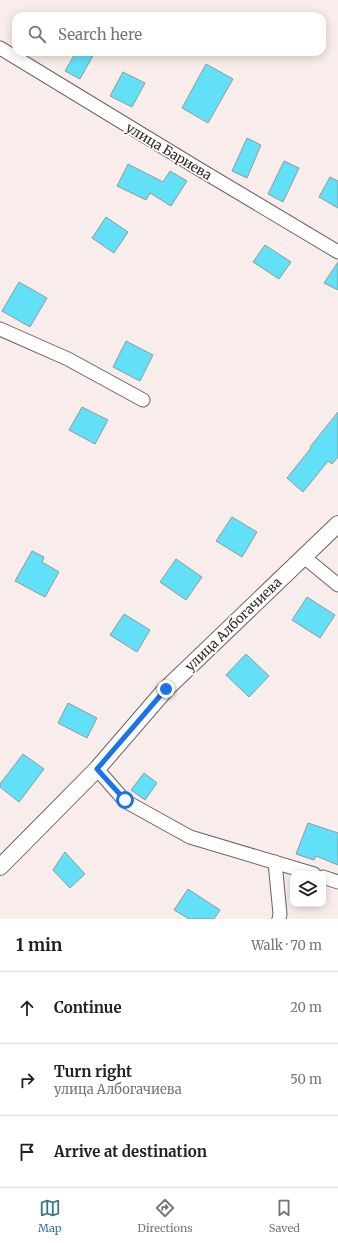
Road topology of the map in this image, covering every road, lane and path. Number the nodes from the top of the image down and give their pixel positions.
1 (0, 48) edge
2 (12, 55) edge
3 (13, 56) edge
4 (338, 252) edge
5 (0, 329) edge
6 (143, 400) dead end
7 (338, 524) edge
8 (304, 557) junction
9 (338, 585) edge
10 (97, 769) junction
11 (275, 862) junction
12 (0, 867) edge
13 (304, 871) edge
14 (326, 878) edge
15 (338, 882) edge
16 (279, 919) edge

1 - 2 street, улица Бариева
3 - 4 street, улица Бариева
5 - 6 street
7 - 8 street, улица Албогачиева
8 - 9 street
8 - 10 street, улица Албогачиева
10 - 11 street
10 - 12 street, улица Албогачиева
11 - 13 street
11 - 16 street
14 - 15 street

